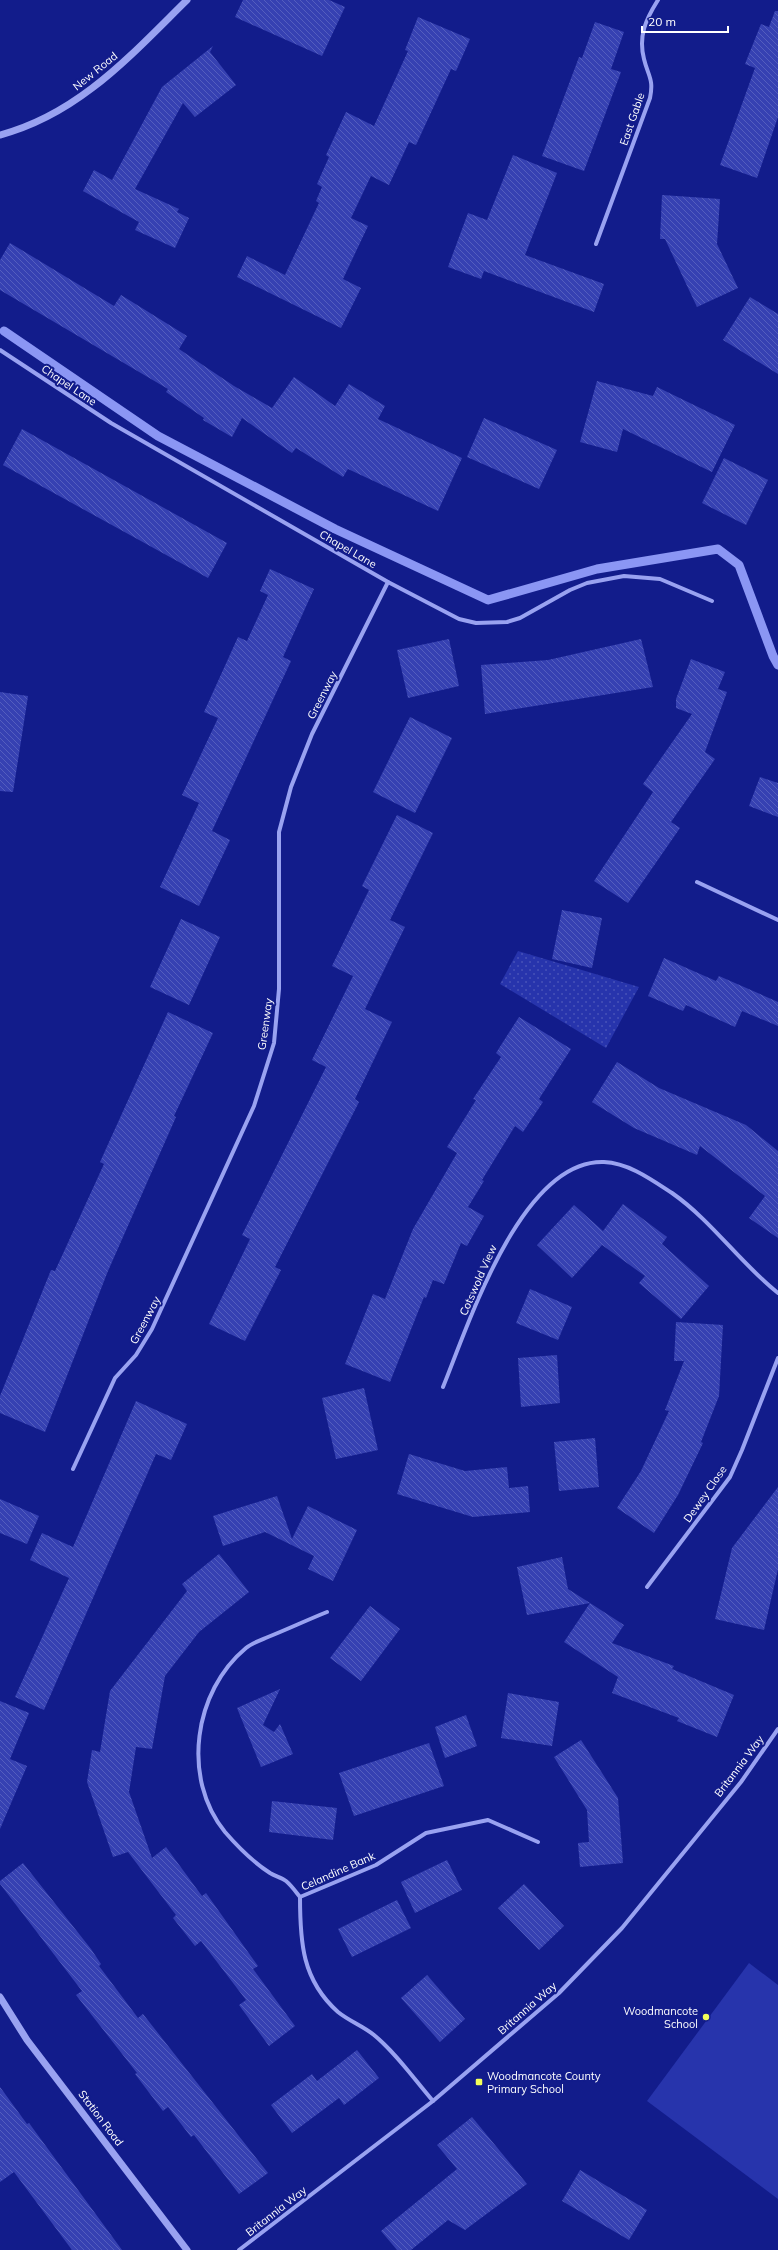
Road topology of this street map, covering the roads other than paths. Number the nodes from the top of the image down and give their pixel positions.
1 (187, 0) edge
2 (658, 0) edge
3 (0, 135) edge
4 (596, 244) dead end
5 (0, 350) edge
6 (388, 582) junction
7 (712, 601) dead end
8 (697, 882) dead end
9 (778, 920) edge
10 (778, 1293) edge
11 (778, 1358) edge
12 (443, 1387) dead end
13 (73, 1469) dead end
14 (646, 1587) dead end
15 (327, 1612) dead end
16 (778, 1729) edge
17 (538, 1842) dead end
18 (300, 1897) junction
19 (0, 1997) edge
20 (433, 2101) junction
21 (187, 2250) edge
22 (239, 2250) edge

1 - 3 street, New Road
2 - 4 street, East Gable
5 - 6 street, Chapel Lane
6 - 7 street, Chapel Lane
6 - 13 street, Greenway
8 - 9 street
10 - 12 street, Cotswold View
11 - 14 street, Dewey Close
15 - 18 street, Celandine Bank
16 - 20 street, Britannia Way
17 - 18 street, Celandine Bank
18 - 20 street, Celandine Bank
19 - 21 street, Station Road
20 - 22 street, Britannia Way

